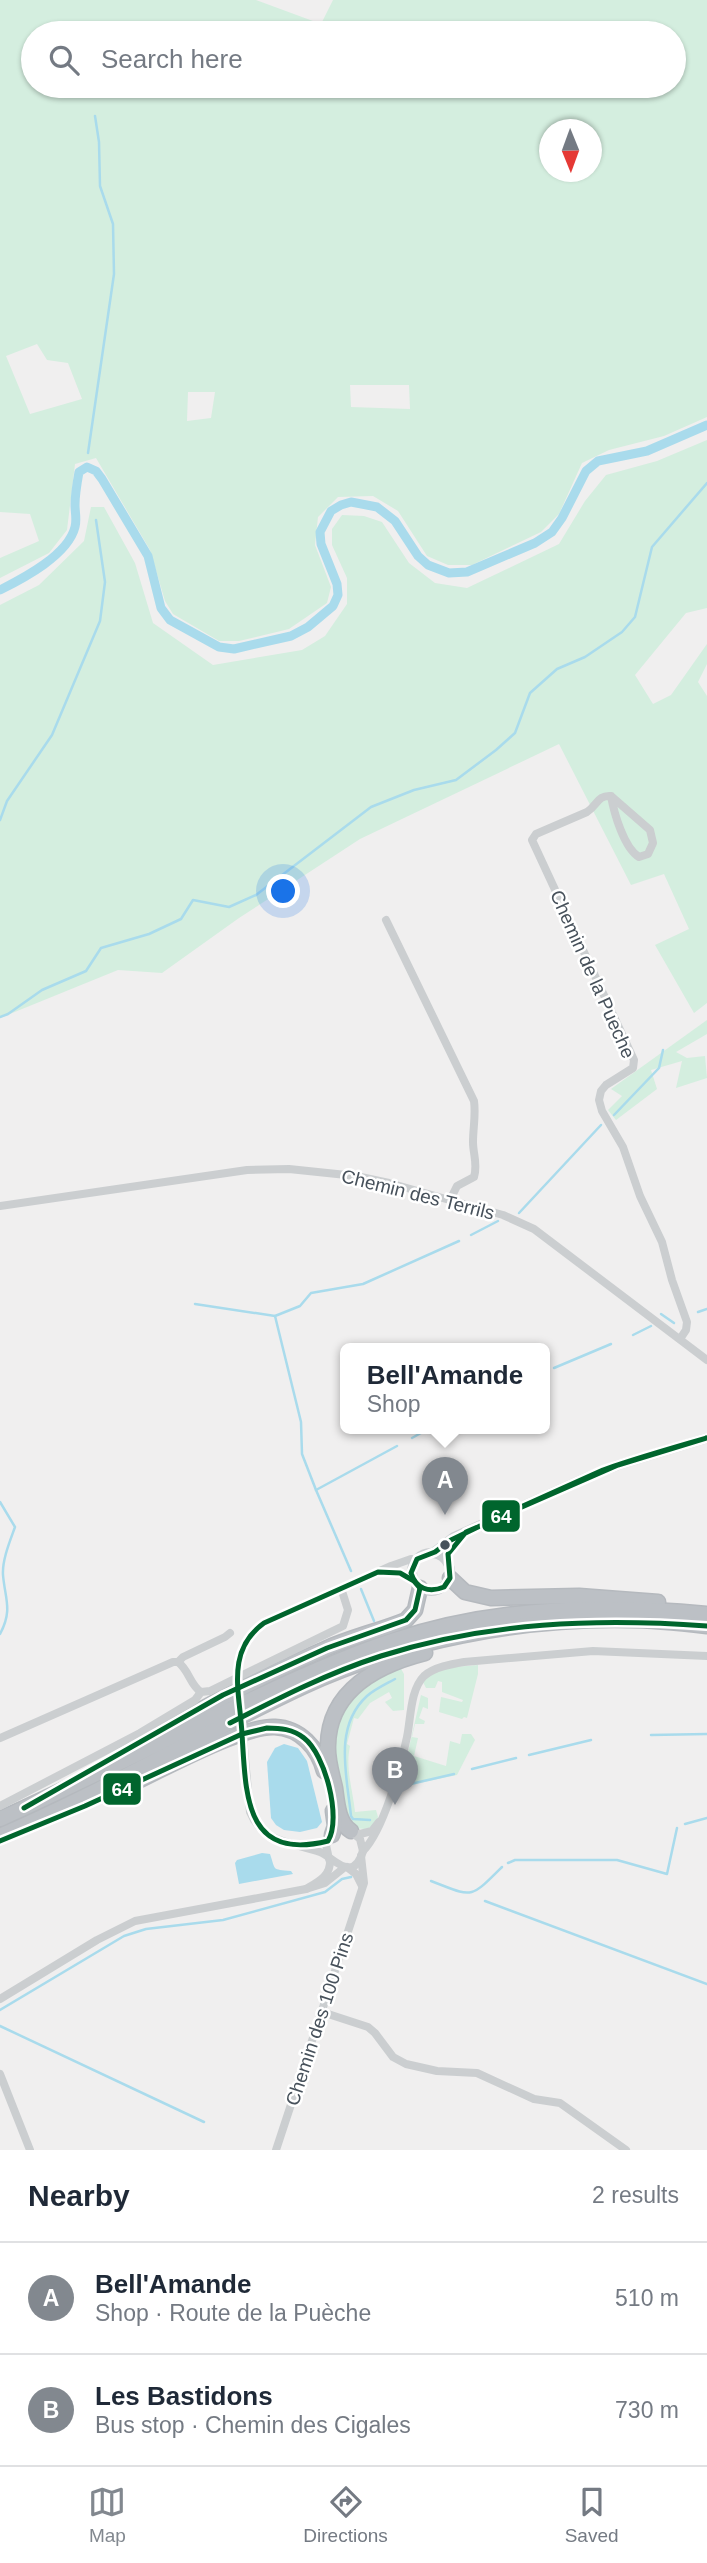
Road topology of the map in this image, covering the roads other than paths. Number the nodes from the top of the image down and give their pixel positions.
1 (611, 796) junction
2 (386, 920) dead end
3 (450, 1200) junction
4 (0, 1206) edge
5 (680, 1339) junction
6 (707, 1360) edge
7 (707, 1438) edge
8 (466, 1532) junction
9 (433, 1553) junction
10 (416, 1560) junction
11 (449, 1571) junction
12 (378, 1573) junction
13 (417, 1584) junction
14 (341, 1588) junction
15 (707, 1611) edge
16 (626, 1620) junction
17 (707, 1626) edge
18 (230, 1633) dead end
19 (707, 1656) edge
20 (178, 1662) junction
21 (201, 1692) junction
22 (0, 1738) edge
23 (52, 1794) junction
24 (0, 1806) edge
25 (384, 1814) junction
26 (0, 1819) edge
27 (354, 1833) junction
28 (0, 1836) edge
29 (330, 1838) junction
30 (0, 1841) edge
31 (299, 1846) junction
32 (362, 1854) junction
33 (330, 1860) junction
34 (346, 1867) junction
35 (362, 1888) junction
36 (306, 1889) junction
37 (0, 1999) edge
38 (322, 2012) junction
39 (0, 2074) edge
40 (30, 2150) edge
41 (276, 2150) edge
42 (625, 2150) edge

1 - 1 street
1 - 5 street, Chemin de la Pueche
2 - 3 street
3 - 4 street, Chemin des Terrils
3 - 5 street, Chemin des Terrils
5 - 6 street, Chemin des Terrils
7 - 8 main road
8 - 9 main road
8 - 11 main road
9 - 10 main road
9 - 11 main road
10 - 12 street
10 - 13 main road
11 - 13 main road
11 - 15 highway
12 - 13 street
12 - 14 street
13 - 23 highway
14 - 21 street
14 - 31 street, bridge
15 - 23 highway
16 - 17 highway
16 - 27 highway
16 - 28 highway
18 - 20 street
19 - 25 street
20 - 21 street
20 - 22 street
21 - 24 street
23 - 26 highway
25 - 27 street
25 - 32 street
27 - 29 street
27 - 32 street
29 - 30 highway
29 - 31 street
29 - 33 street
31 - 33 street
32 - 34 street
32 - 35 street, Chemin des 100 Pins
33 - 34 street
33 - 36 street
34 - 35 street
34 - 36 street
35 - 38 street, Chemin des 100 Pins
36 - 37 street
38 - 41 street, Chemin des 100 Pins
38 - 42 street
39 - 40 street

